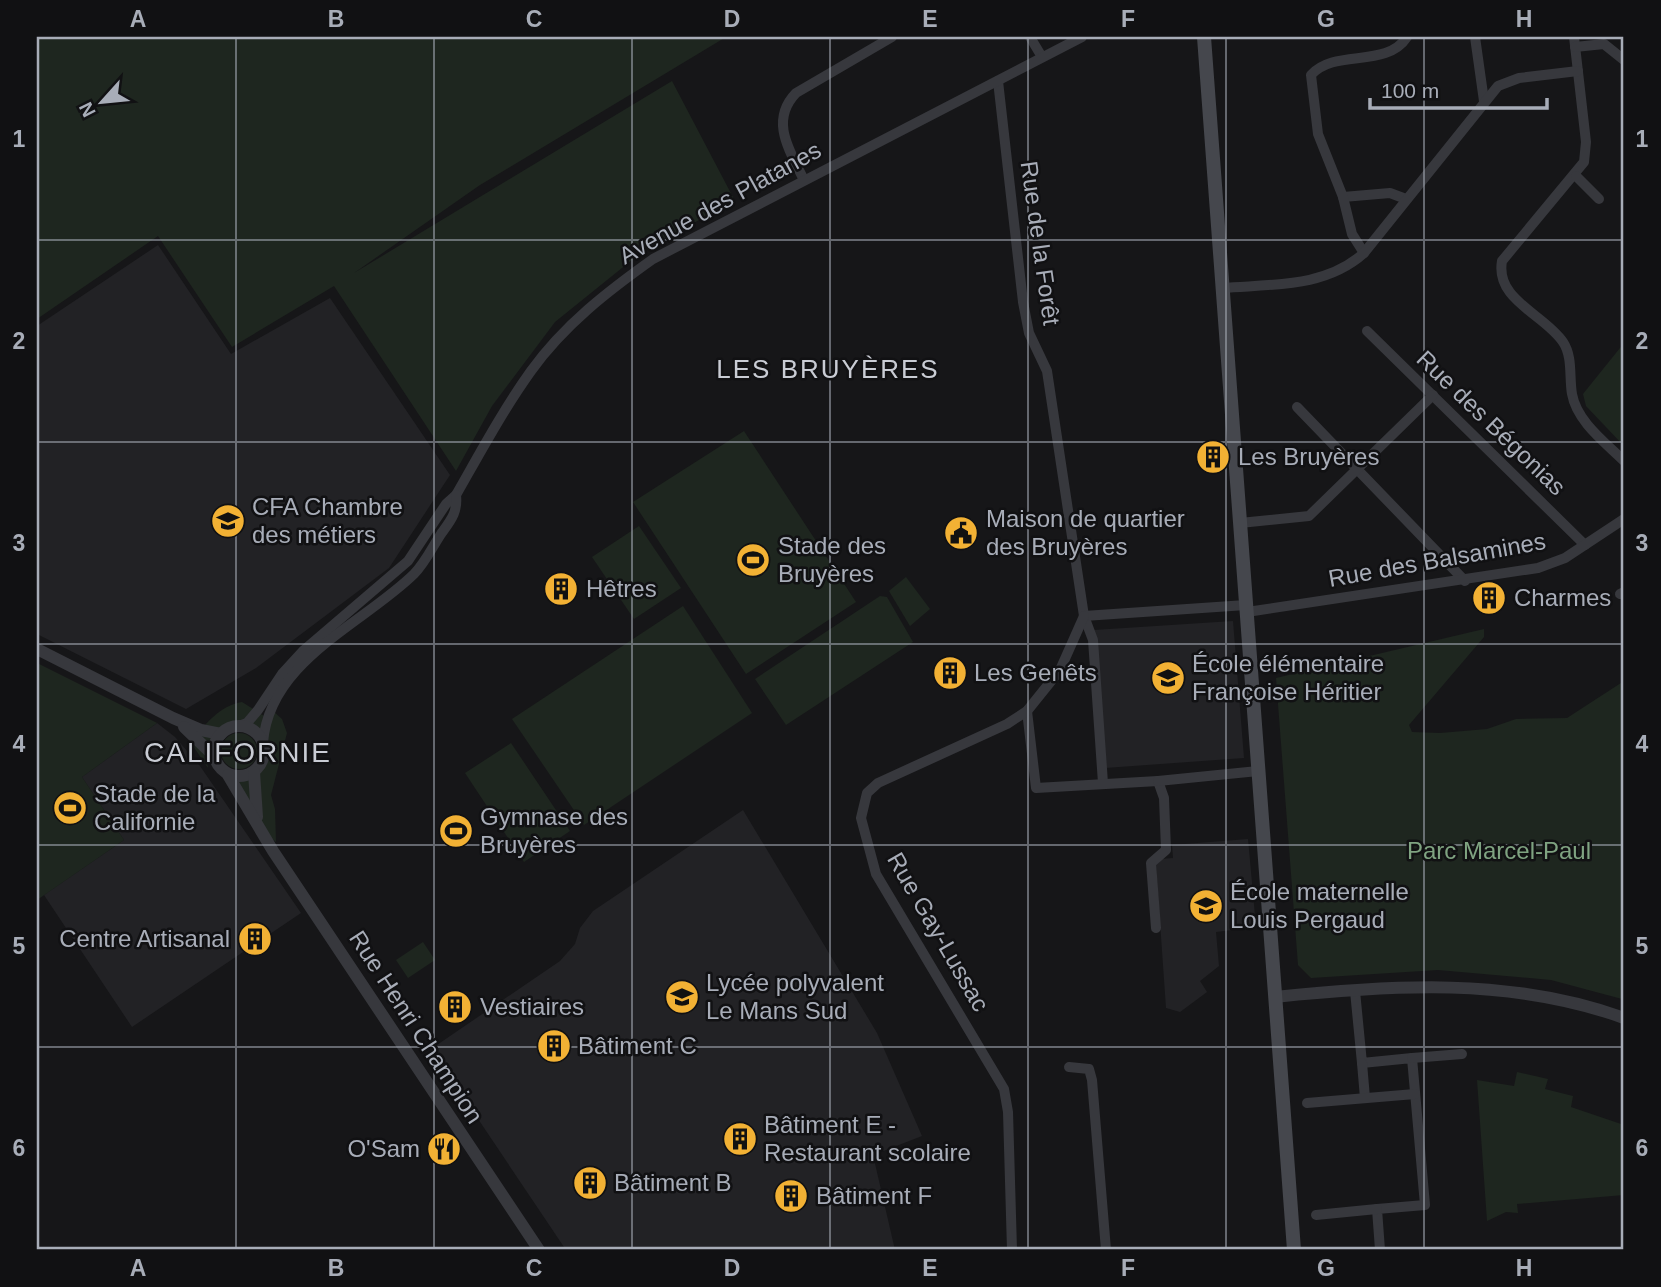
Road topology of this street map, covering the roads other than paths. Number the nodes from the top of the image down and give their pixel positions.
1 (892, 37) edge
2 (1030, 37) edge
3 (1082, 37) edge
4 (1204, 37) edge
5 (1407, 37) edge
6 (1475, 37) edge
7 (1574, 42) edge
8 (1042, 57) junction
9 (1624, 60) edge
10 (1578, 71) junction
11 (998, 80) junction
12 (1484, 101) junction
13 (1576, 176) junction
14 (804, 180) junction
15 (1343, 197) junction
16 (1599, 199) dead end
17 (1406, 200) junction
18 (1364, 253) junction
19 (1223, 288) junction
20 (1367, 331) dead end
21 (1433, 395) junction
22 (1297, 407) dead end
23 (1624, 461) edge
24 (1358, 470) junction
25 (456, 495) junction
26 (1624, 519) edge
27 (1240, 523) junction
28 (1586, 545) junction
29 (1465, 581) junction
30 (1247, 608) junction
31 (1084, 616) junction
32 (37, 649) edge
33 (1027, 711) junction
34 (173, 718) junction
35 (239, 726) junction
36 (220, 734) junction
37 (263, 743) junction
38 (214, 756) junction
39 (1258, 771) junction
40 (254, 772) junction
41 (228, 775) junction
42 (1158, 781) junction
43 (1103, 783) junction
44 (259, 828) junction
45 (1156, 928) dead end
46 (1355, 991) junction
47 (1275, 997) junction
48 (1624, 1018) edge
49 (1462, 1054) dead end
50 (1412, 1058) junction
51 (1362, 1063) junction
52 (1069, 1067) dead end
53 (1415, 1094) junction
54 (1365, 1098) junction
55 (1307, 1103) dead end
56 (1377, 1209) junction
57 (1316, 1215) dead end
58 (539, 1250) edge
59 (1012, 1250) edge
60 (1105, 1250) edge
61 (1294, 1250) edge
62 (1380, 1250) edge

1 - 14 street
2 - 8 street
3 - 8 street, Avenue des Platanes
4 - 19 main road
5 - 15 street
6 - 12 street
7 - 9 street
7 - 10 street
8 - 11 street, Avenue des Platanes
10 - 12 street
10 - 13 street
11 - 14 street, Avenue des Platanes
11 - 31 street, Rue de la Forêt
12 - 17 street
13 - 16 street
13 - 23 street
14 - 25 street, Avenue des Platanes
15 - 17 street
15 - 18 street
17 - 18 street
18 - 19 street
19 - 27 main road
20 - 21 street, Rue des Bégonias
21 - 24 street
21 - 28 street, Rue des Bégonias
22 - 24 street
24 - 27 street
24 - 29 street
25 - 35 street, Avenue des Platanes
25 - 37 street, Avenue des Platanes
26 - 28 street, Rue des Balsamines
27 - 30 main road
28 - 29 street, Rue des Balsamines
29 - 30 street, Rue des Balsamines
30 - 31 street, Rue des Balsamines
30 - 39 main road
31 - 33 street, Rue Gay-Lussac
31 - 43 street, Rue de la Forêt
32 - 34 street
33 - 43 street
33 - 59 street, Rue Gay-Lussac
34 - 36 street
34 - 38 street
35 - 36 street
35 - 37 street
36 - 38 street
37 - 40 street
38 - 41 street
39 - 42 street
39 - 47 main road
40 - 41 street
40 - 44 street, Rue Henri Champion
41 - 44 street, Rue Henri Champion
42 - 43 street
42 - 45 street
44 - 58 street, Rue Henri Champion
46 - 47 street
46 - 48 street
46 - 51 street
47 - 61 main road
49 - 50 street
50 - 51 street
50 - 53 street
51 - 54 street
52 - 60 street
53 - 54 street
53 - 56 street
54 - 55 street
56 - 57 street
56 - 62 street

